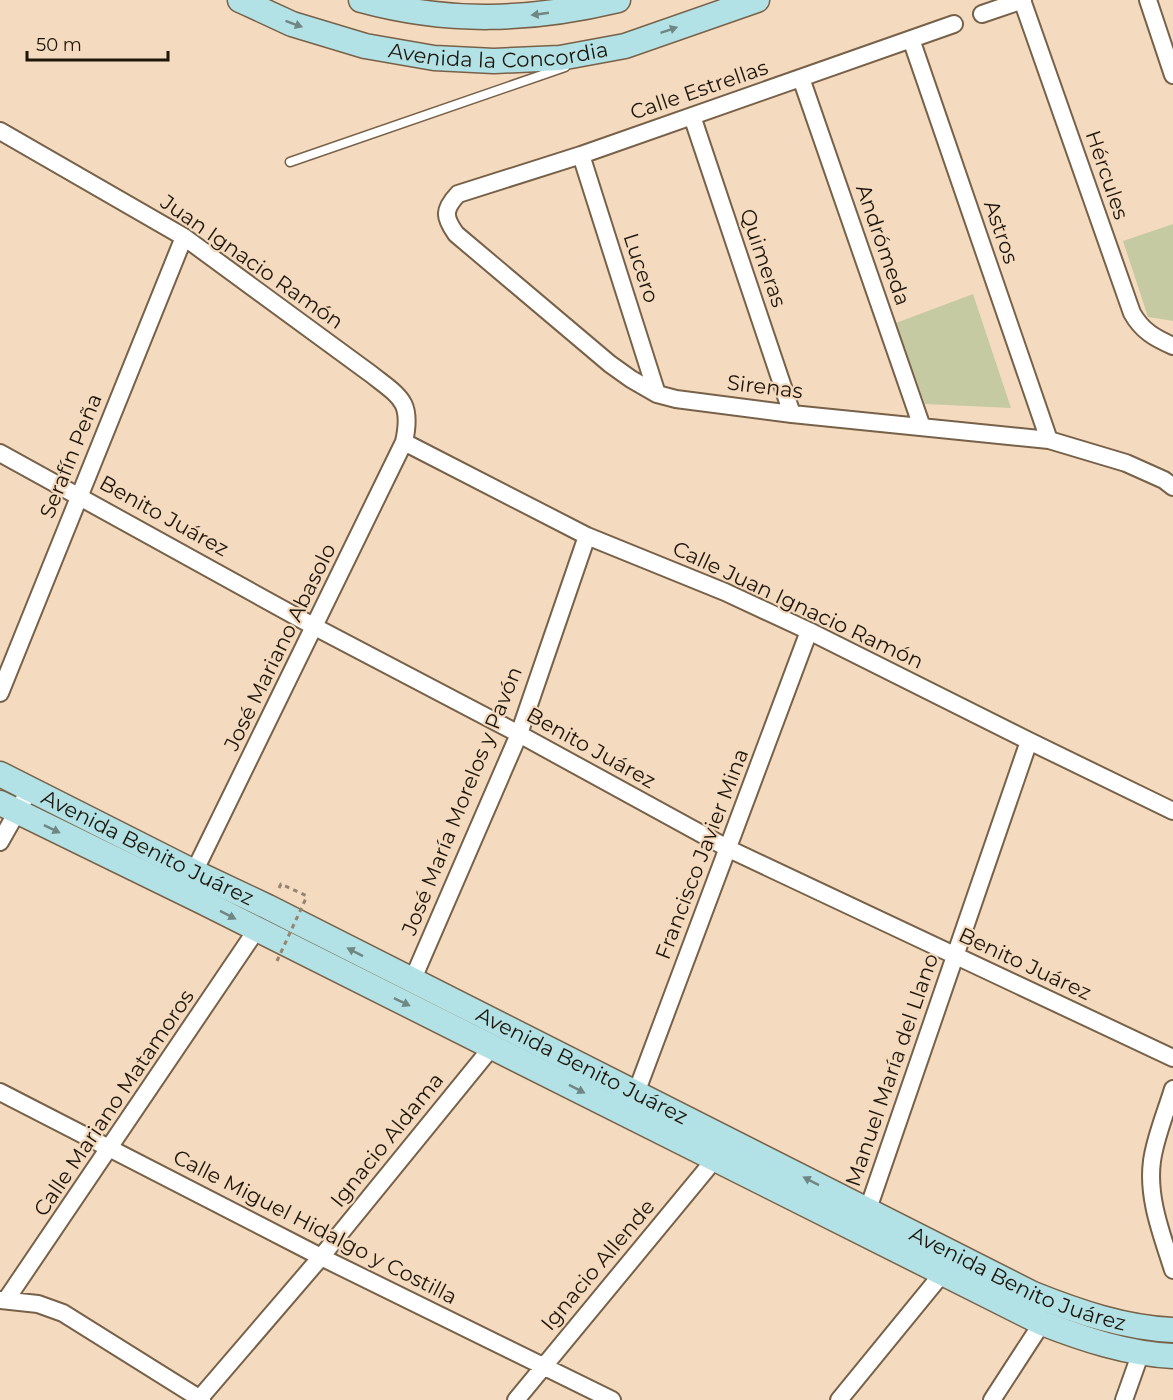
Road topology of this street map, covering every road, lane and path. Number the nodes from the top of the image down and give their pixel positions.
1 (240, 0) edge
2 (361, 0) edge
3 (618, 0) edge
4 (757, 0) edge
5 (1022, 0) edge
6 (1148, 0) edge
7 (710, 8) edge
8 (982, 14) dead end
9 (954, 24) dead end
10 (911, 39) junction
11 (626, 46) junction
12 (1173, 75) edge
13 (801, 78) junction
14 (692, 116) junction
15 (0, 131) edge
16 (581, 155) junction
17 (290, 162) dead end
18 (458, 194) joint
19 (184, 237) junction
20 (1173, 346) edge
21 (657, 394) junction
22 (792, 414) junction
23 (922, 428) junction
24 (1048, 440) junction
25 (405, 442) junction
26 (0, 453) edge
27 (1170, 481) edge
28 (79, 495) junction
29 (587, 536) junction
30 (315, 627) junction
31 (809, 631) junction
32 (0, 693) edge
33 (519, 734) junction
34 (1029, 741) junction
35 (0, 774) edge
36 (30, 789) junction
37 (8, 808) edge
38 (1173, 810) edge
39 (0, 842) edge
40 (729, 849) junction
41 (194, 872) junction
42 (281, 884) dead end
43 (257, 929) junction
44 (955, 956) junction
45 (277, 961) dead end
46 (412, 981) junction
47 (492, 1047) junction
48 (1173, 1058) edge
49 (1173, 1089) edge
50 (0, 1092) edge
51 (636, 1093) junction
52 (110, 1149) junction
53 (716, 1159) junction
54 (868, 1209) junction
55 (321, 1257) junction
56 (1173, 1270) edge
57 (942, 1274) junction
58 (3, 1300) edge
59 (1042, 1323) junction
60 (1173, 1330) edge
61 (1141, 1352) junction
62 (1173, 1356) edge
63 (543, 1366) junction
64 (201, 1399) edge
65 (516, 1400) edge
66 (612, 1400) edge
67 (839, 1400) edge
68 (992, 1400) edge
69 (1124, 1400) edge

1 -> 11 main road, Avenida la Concordia
3 -> 2 main road, Avenida la Concordia
4 - 7 main road, Avenida la Concordia
5 - 8 street
5 - 20 street, Hércules
6 - 12 street
11 -> 7 main road, Avenida la Concordia
9 - 10 street, Calle Estrellas
10 - 13 street, Calle Estrellas
10 - 24 street, Astros
11 - 17 lane
13 - 14 street, Calle Estrellas
13 - 23 street, Andrómeda
14 - 16 street, Calle Estrellas
14 - 22 street, Quimeras
15 - 19 street, Juan Ignacio Ramón
16 - 18 street, Calle Estrellas
16 - 21 street, Lucero
18 - 21 street, Sirenas
19 - 25 street, Juan Ignacio Ramón
19 - 28 street, Serafín Peña
21 - 22 street, Sirenas
22 - 23 street, Sirenas
23 - 24 street, Sirenas
24 - 27 street, Sirenas
25 - 29 street, Calle Juan Ignacio Ramón
25 - 30 street, José Mariano Abasolo
26 - 28 street, Benito Juárez
28 - 30 street, Benito Juárez
28 - 32 street, Serafín Peña
29 - 31 street, Calle Juan Ignacio Ramón
29 - 33 street, José María Morelos y Pavón
30 - 33 street, Benito Juárez
30 - 41 street, José Mariano Abasolo
31 - 34 street, Calle Juan Ignacio Ramón
31 - 40 street, Francisco Javier Mina
33 - 40 street, Benito Juárez
33 - 46 street, José María Morelos y Pavón
34 - 38 street, Calle Juan Ignacio Ramón
34 - 44 street, Manuel María del Llano
35 - 36 main road, Avenida Benito Juárez
36 - 37 street
36 - 41 main road, Avenida Benito Juárez
37 - 39 street
37 -> 43 main road, Avenida Benito Juárez
40 - 44 street, Benito Juárez
40 - 51 street, Francisco Javier Mina
46 -> 41 main road, Avenida Benito Juárez
42 - 45 path, bridge
43 -> 47 main road, Avenida Benito Juárez
43 - 52 street, Calle Mariano Matamoros
44 - 48 street, Benito Juárez
44 - 54 street, Manuel María del Llano
46 - 51 main road, Avenida Benito Juárez
47 -> 53 main road, Avenida Benito Juárez
47 - 55 street, Ignacio Aldama
49 - 56 street
50 - 52 street, Calle Miguel Hidalgo y Costilla
54 -> 51 main road, Avenida Benito Juárez
52 - 55 street, Calle Miguel Hidalgo y Costilla
52 - 58 street, Calle Mariano Matamoros
53 - 57 main road, Avenida Benito Juárez
53 - 63 street, Ignacio Allende
54 - 60 main road, Avenida Benito Juárez
55 - 63 street, Calle Miguel Hidalgo y Costilla
55 - 64 street, Ignacio Aldama
57 - 59 main road, Avenida Benito Juárez
57 - 67 street
58 - 64 street
59 - 61 main road, Avenida Benito Juárez
59 - 68 street
61 - 62 main road, Avenida Benito Juárez
61 - 69 street
63 - 65 street, Ignacio Allende
63 - 66 street, Calle Miguel Hidalgo y Costilla

